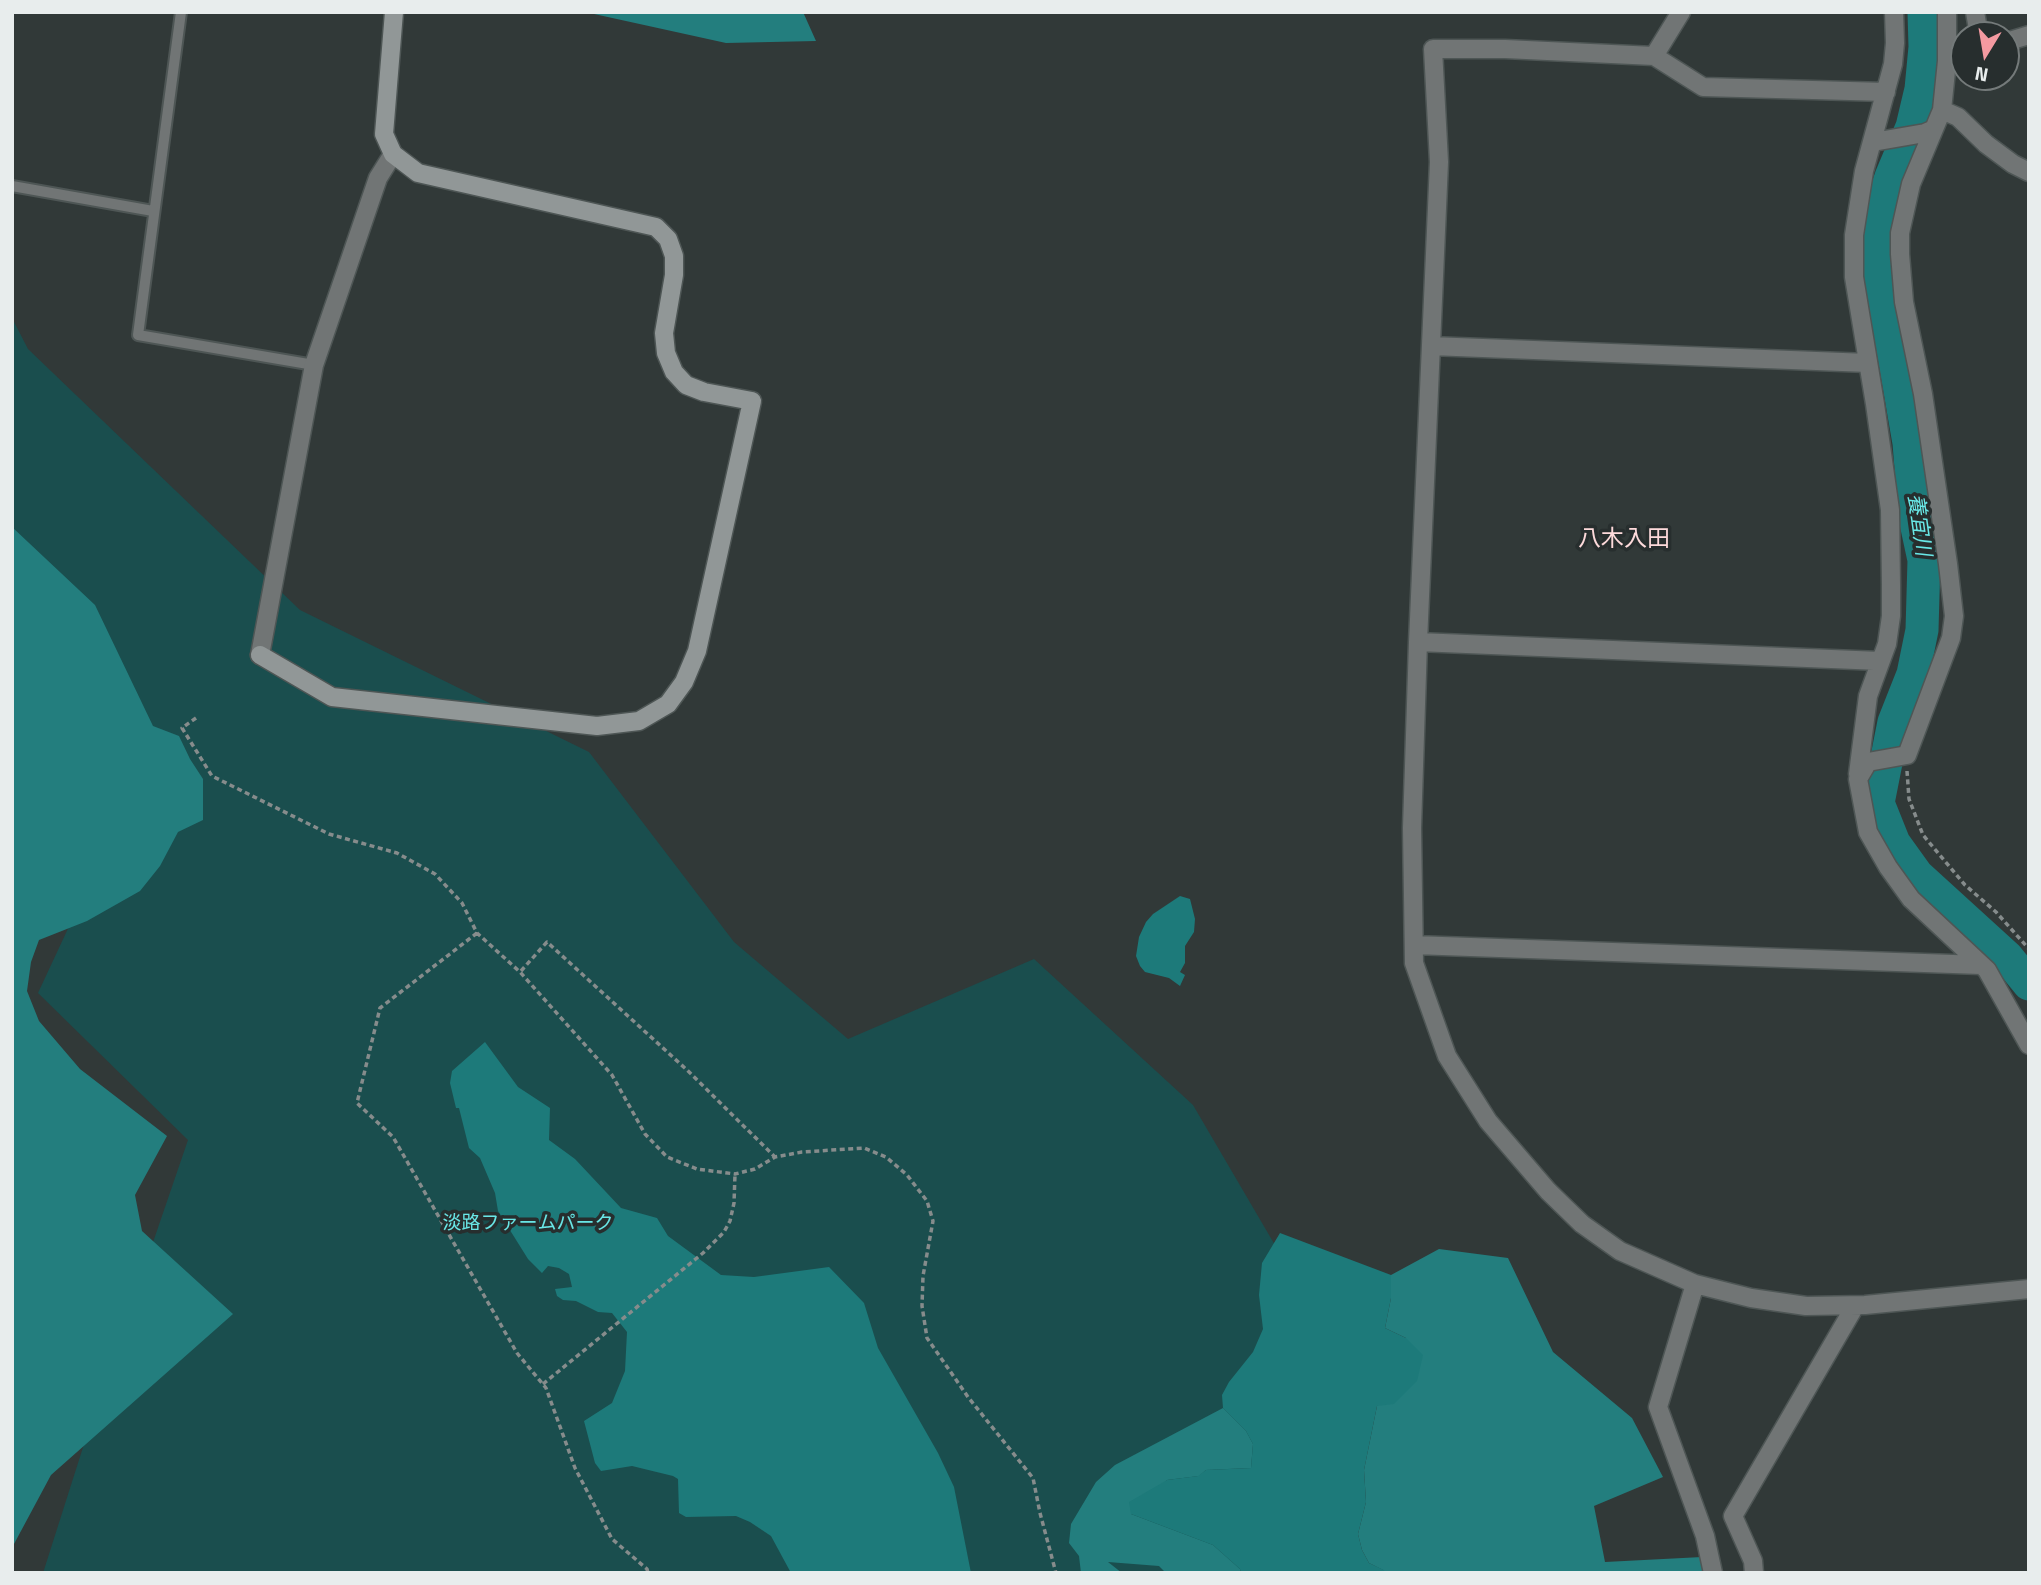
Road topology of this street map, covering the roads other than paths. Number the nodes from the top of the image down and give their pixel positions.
1 (181, 12) edge
2 (394, 12) edge
3 (1681, 12) edge
4 (1894, 12) edge
5 (1654, 55) junction
6 (1950, 81) edge
7 (1886, 92) junction
8 (1942, 110) junction
9 (1929, 131) junction
10 (1873, 142) junction
11 (393, 154) junction
12 (2029, 172) edge
13 (12, 186) edge
14 (153, 211) junction
15 (1431, 346) junction
16 (1868, 363) junction
17 (314, 365) junction
18 (1418, 642) junction
19 (1880, 661) junction
20 (1858, 779) junction
21 (1414, 945) junction
22 (1981, 965) junction
23 (2029, 1045) edge
24 (1695, 1284) junction
25 (2029, 1289) edge
26 (1854, 1306) junction
27 (1713, 1573) edge
28 (1754, 1573) edge

1 - 14 lane
2 - 11 street
3 - 5 street
4 - 7 street
5 - 7 street
5 - 15 street
6 - 8 street
7 - 10 street
8 - 9 street
8 - 12 street
9 - 10 street
9 - 20 street
10 - 16 street
11 - 17 street
11 - 17 street
13 - 14 lane
14 - 17 lane
15 - 16 street
15 - 18 street
16 - 19 street
18 - 19 street
18 - 21 street
19 - 20 street
20 - 22 street
21 - 22 street
21 - 24 street
22 - 23 street
24 - 26 street
24 - 27 street
25 - 26 street
26 - 28 street

